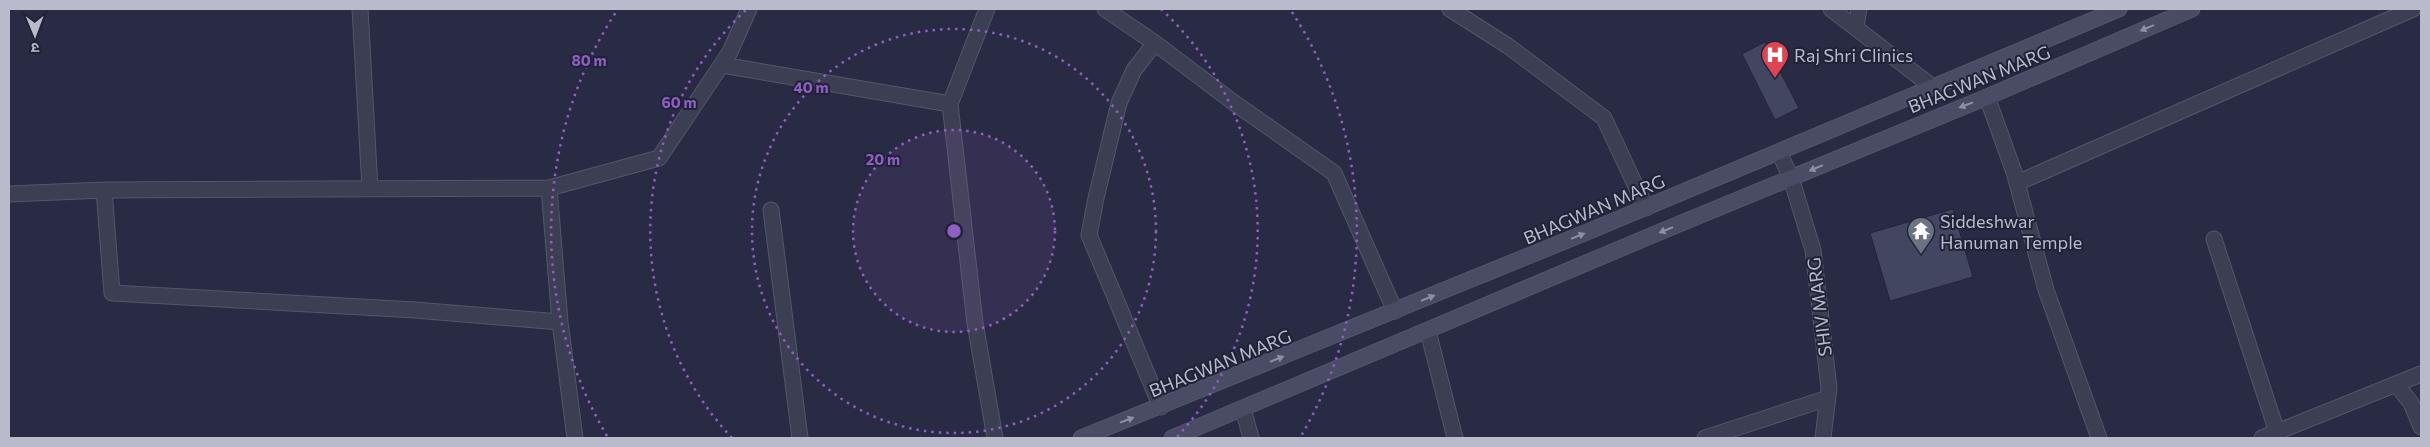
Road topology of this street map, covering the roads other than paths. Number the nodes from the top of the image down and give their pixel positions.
1 (360, 9) edge
2 (749, 9) edge
3 (987, 9) edge
4 (1105, 9) edge
5 (1450, 9) edge
6 (1831, 9) edge
7 (1859, 9) edge
8 (2119, 9) edge
9 (2192, 9) edge
10 (2413, 9) edge
11 (1856, 26) junction
12 (1155, 43) junction
13 (722, 65) junction
14 (1934, 88) junction
15 (1987, 97) junction
16 (950, 104) junction
17 (1779, 152) junction
18 (1791, 178) junction
19 (2017, 183) junction
20 (549, 188) junction
21 (370, 189) junction
22 (104, 190) junction
23 (9, 194) edge
24 (1646, 208) junction
25 (771, 210) dead end
26 (2214, 239) dead end
27 (1395, 311) junction
28 (560, 322) junction
29 (1428, 331) junction
30 (2421, 374) edge
31 (2396, 384) junction
32 (1828, 398) junction
33 (1160, 407) junction
34 (1243, 409) junction
35 (2421, 427) edge
36 (2277, 432) junction
37 (575, 438) edge
38 (800, 438) edge
39 (995, 438) edge
40 (1082, 438) edge
41 (1172, 438) edge
42 (1250, 438) edge
43 (1456, 438) edge
44 (1705, 438) edge
45 (1823, 438) edge
46 (2100, 438) edge
47 (2262, 438) edge

1 - 21 street
2 - 13 street
3 - 16 street
4 - 12 street
5 - 24 street
6 - 11 street
7 - 11 street
8 - 14 street, BHAGWAN MARG
9 -> 15 street, BHAGWAN MARG
10 - 19 street
11 - 14 street
12 - 27 street
12 - 33 street
13 - 16 street
13 - 20 street
14 - 17 street, BHAGWAN MARG
15 -> 18 street, BHAGWAN MARG
15 - 19 street
16 - 39 street
17 - 18 street, SHIV MARG
17 - 24 street, BHAGWAN MARG
18 -> 29 street, BHAGWAN MARG
18 - 32 street, SHIV MARG
19 - 46 street
20 - 21 street
20 - 28 street
21 - 22 street
22 - 23 street
22 - 28 street
27 -> 24 street, BHAGWAN MARG
25 - 38 street
26 - 36 street
33 -> 27 street, BHAGWAN MARG
28 - 37 street
29 - 34 street, BHAGWAN MARG
29 - 43 street
30 - 31 street
31 - 35 street
31 - 36 street
32 - 44 street
32 - 45 street, SHIV MARG
40 -> 33 street, BHAGWAN MARG
34 - 41 street, BHAGWAN MARG
34 - 42 street
36 - 47 street

